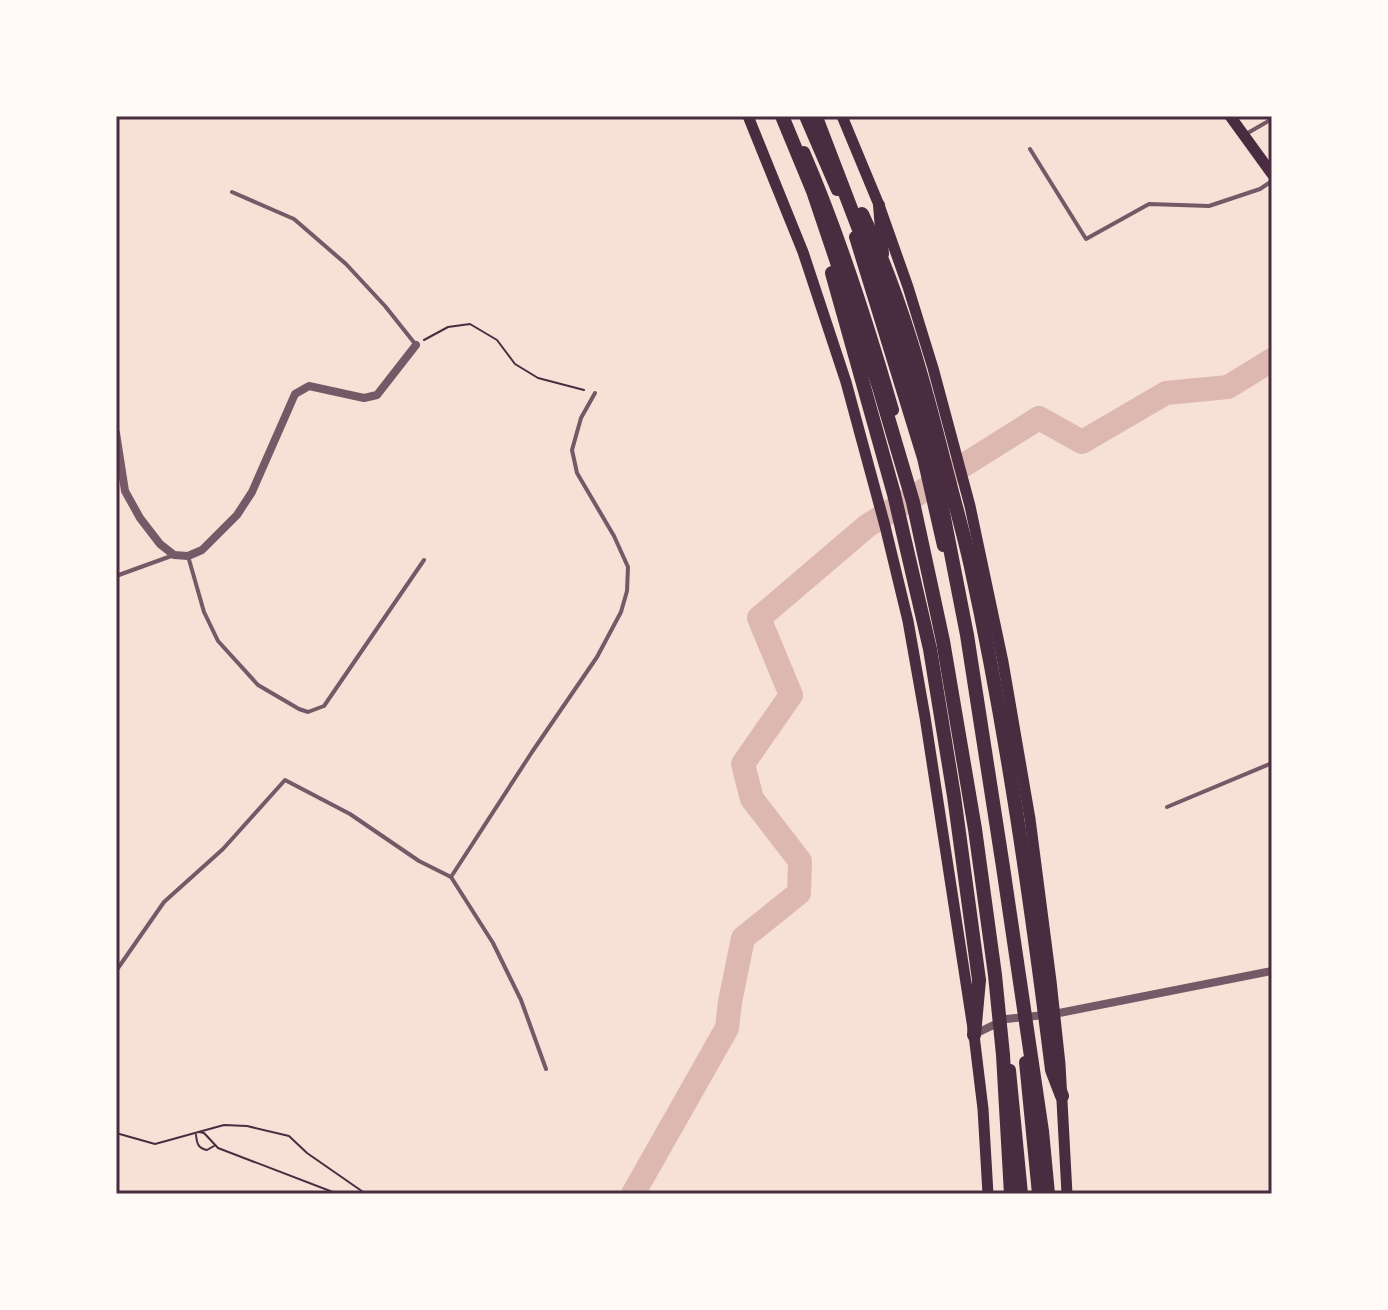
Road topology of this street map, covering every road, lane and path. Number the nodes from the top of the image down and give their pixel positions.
1 (748, 116) edge
2 (782, 116) edge
3 (789, 116) edge
4 (842, 116) edge
5 (1230, 116) edge
6 (812, 117) edge
7 (1272, 119) edge
8 (790, 135) junction
9 (1244, 135) junction
10 (1030, 149) dead end
11 (1272, 174) edge
12 (1272, 181) edge
13 (232, 192) dead end
14 (879, 205) junction
15 (416, 345) junction
16 (893, 357) junction
17 (595, 393) joint
18 (116, 433) edge
19 (174, 555) junction
20 (188, 556) junction
21 (424, 560) dead end
22 (116, 576) edge
23 (1272, 763) edge
24 (1167, 807) dead end
25 (451, 877) junction
26 (116, 971) edge
27 (1272, 971) edge
28 (1049, 1014) junction
29 (1021, 1017) junction
30 (1006, 1019) junction
31 (974, 1035) junction
32 (546, 1069) dead end
33 (1062, 1096) joint
34 (116, 1133) edge
35 (197, 1133) junction
36 (215, 1145) junction
37 (338, 1194) edge
38 (366, 1194) edge
39 (988, 1194) edge
40 (1011, 1194) edge
41 (1022, 1194) edge
42 (1038, 1194) edge
43 (1048, 1194) edge
44 (1067, 1194) edge

1 - 31 main road
2 - 8 highway
3 - 30 main road
4 - 14 main road
5 - 9 main road
6 - 16 main road
6 - 28 highway
6 - 43 highway
7 - 9 lane
8 - 31 highway
8 - 40 highway
9 - 11 main road
10 - 12 lane
13 - 15 lane
14 - 16 main road
14 - 28 main road
15 - 17 path
15 - 20 street
16 - 29 main road
17 - 25 lane
18 - 19 street
19 - 20 street
19 - 22 lane
20 - 21 lane
23 - 24 lane
25 - 26 lane
25 - 32 lane
27 - 28 street
28 - 29 street
28 - 33 highway
29 - 30 street
29 - 42 main road
30 - 31 street
30 - 41 main road
31 - 39 main road
33 - 44 main road
34 - 35 path
35 - 36 path
35 - 36 path
35 - 38 path
36 - 37 path

